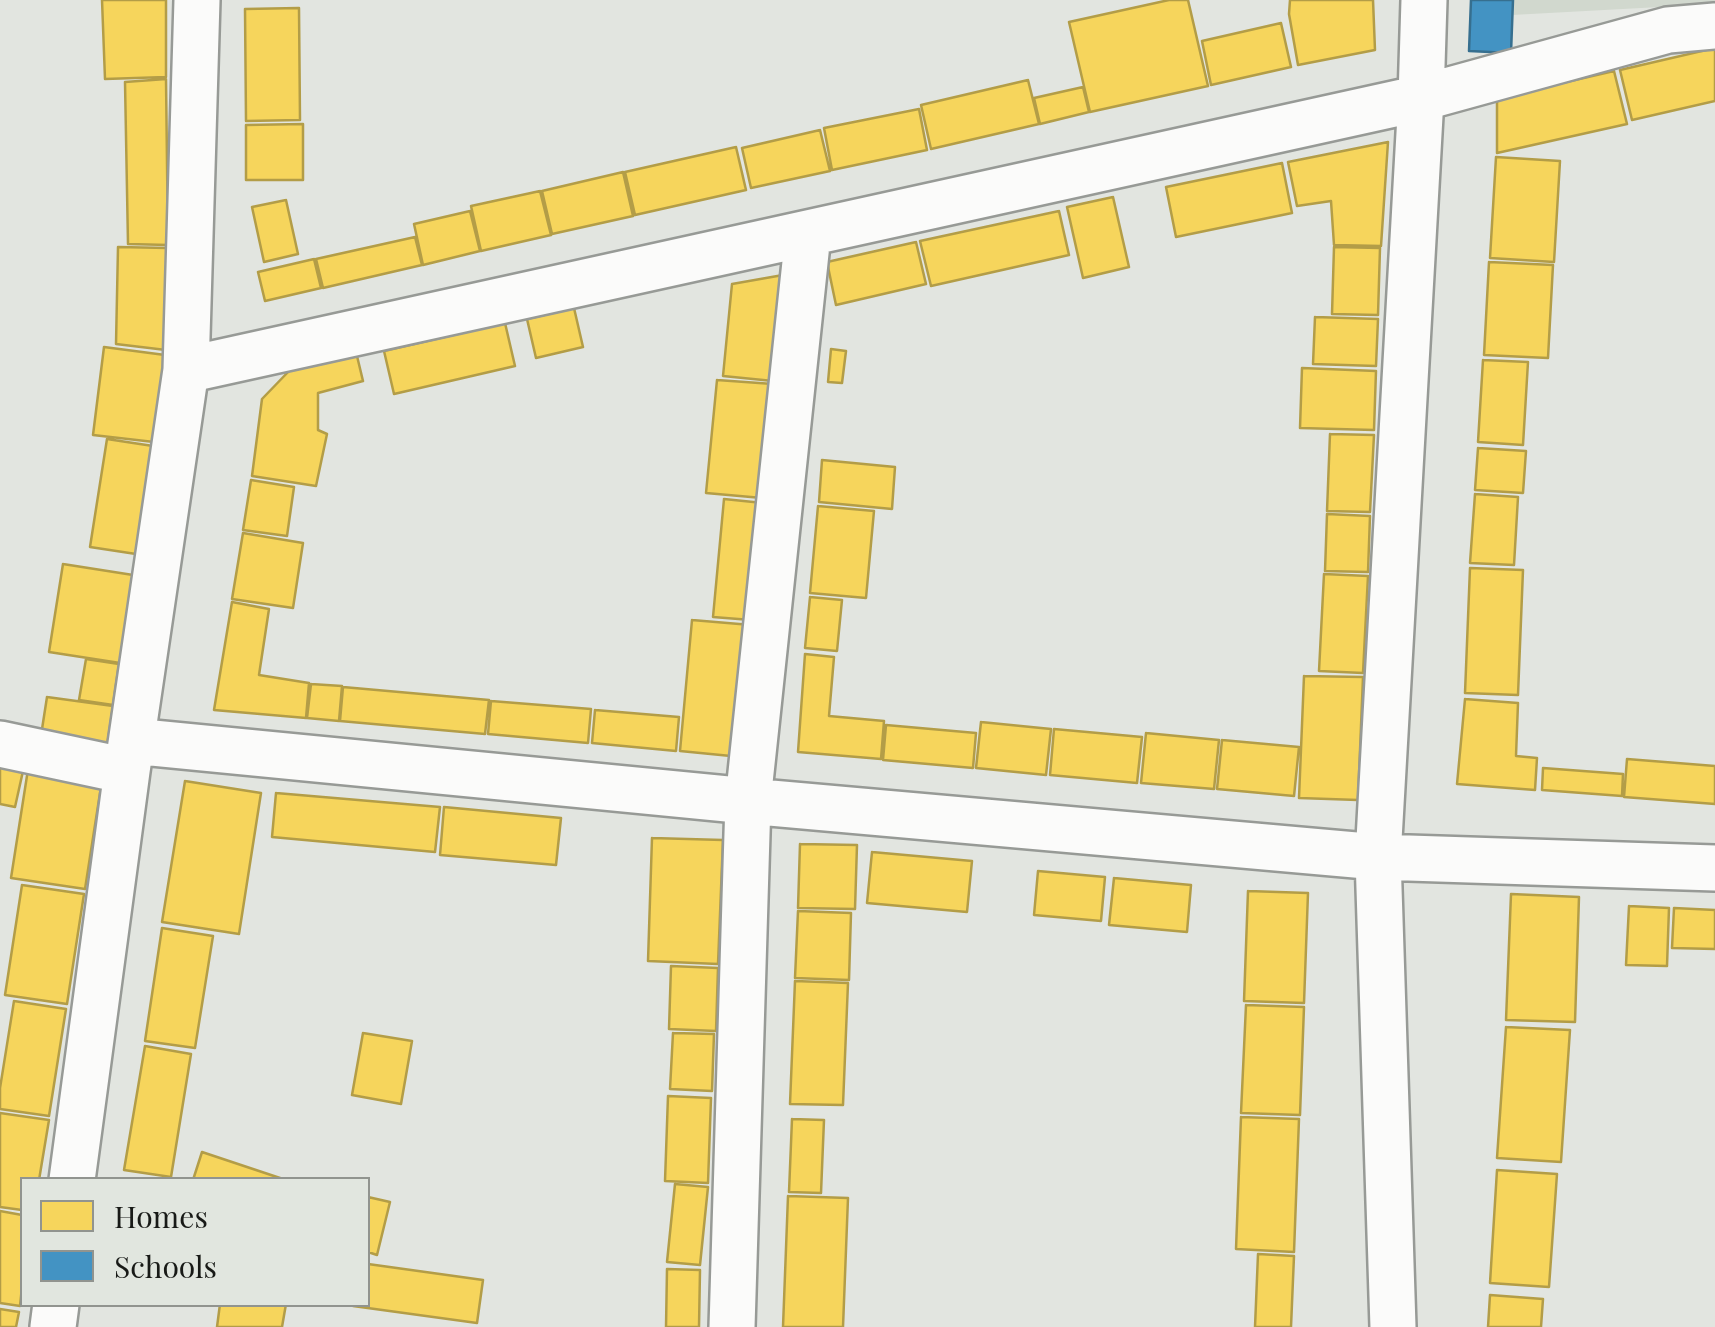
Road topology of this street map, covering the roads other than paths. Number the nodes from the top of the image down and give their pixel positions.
1 (197, 0) edge
2 (1424, 0) edge
3 (1715, 26) edge
4 (1421, 98) junction
5 (808, 234) junction
6 (186, 370) junction
7 (0, 744) edge
8 (129, 756) junction
9 (748, 801) junction
10 (1378, 856) junction
11 (1715, 868) edge
12 (72, 1177) edge
13 (732, 1327) edge
14 (1393, 1327) edge

1 - 6 street
2 - 4 street
3 - 4 street
4 - 5 street
4 - 10 street
5 - 6 street
5 - 9 street
6 - 8 street
7 - 8 street
8 - 9 street
8 - 12 street
9 - 10 street
9 - 13 street
10 - 11 street
10 - 14 street

